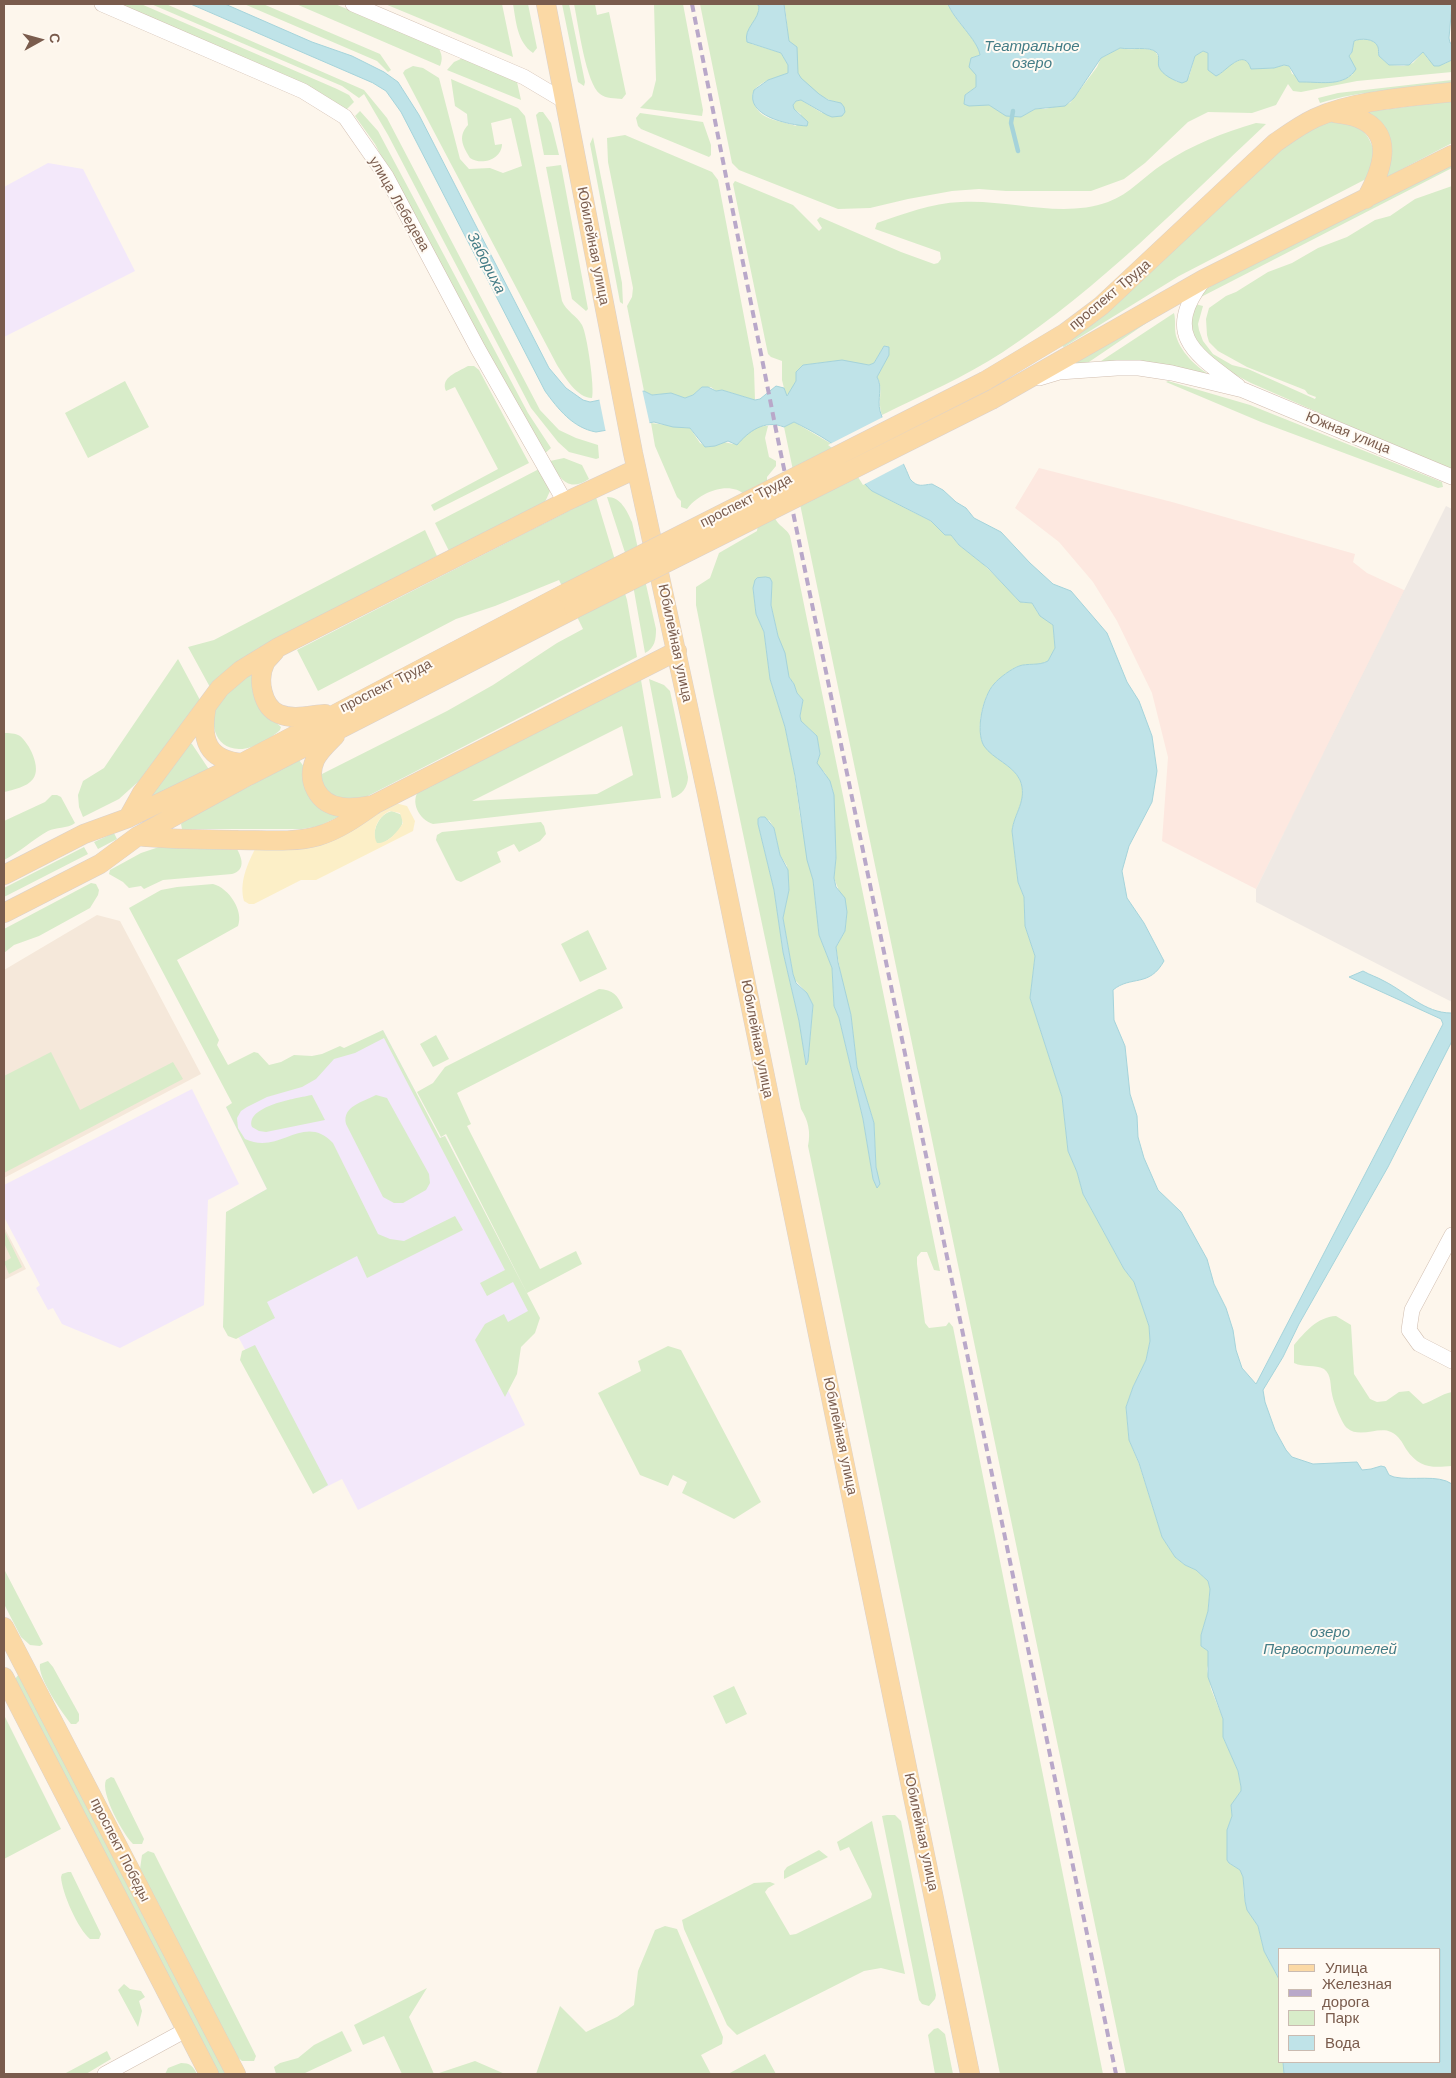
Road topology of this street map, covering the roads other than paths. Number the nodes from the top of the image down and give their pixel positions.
1 (102, 4) edge
2 (353, 4) edge
3 (546, 4) edge
4 (1452, 92) edge
5 (566, 102) junction
6 (1332, 112) junction
7 (1452, 155) edge
8 (1366, 199) junction
9 (1204, 279) junction
10 (1023, 382) junction
11 (1244, 390) junction
12 (636, 469) junction
13 (1452, 476) edge
14 (565, 502) junction
15 (570, 601) junction
16 (277, 648) junction
17 (677, 652) junction
18 (206, 709) junction
19 (338, 721) junction
20 (242, 763) junction
21 (375, 804) junction
22 (128, 818) junction
23 (138, 836) junction
24 (4, 875) edge
25 (4, 913) edge
26 (1452, 1235) edge
27 (1452, 1361) edge
28 (4, 1627) edge
29 (4, 1678) edge
30 (186, 2030) junction
31 (105, 2074) edge
32 (209, 2074) edge
33 (236, 2074) edge
34 (970, 2074) edge

1 - 14 street, улица Лебедева
2 - 5 street
3 - 5 main road, Юбилейная улица
4 - 6 main road, проспект Труда
5 - 12 main road, Юбилейная улица
6 - 8 main road
6 - 15 main road, проспект Труда, bridge
7 - 8 main road, проспект Труда
8 - 9 main road, проспект Труда
9 - 10 main road, проспект Труда
9 - 11 street
10 - 11 street
10 - 15 main road, проспект Труда, bridge
11 - 13 street, Южная улица
12 - 14 main road
12 - 17 main road, Юбилейная улица
14 - 16 main road
15 - 19 main road, проспект Труда
16 - 18 main road
16 - 19 main road
17 - 21 main road
17 - 34 main road, Юбилейная улица
18 - 20 main road
18 - 22 main road
19 - 20 main road, проспект Труда
19 - 21 main road
19 - 23 main road, проспект Труда
20 - 22 main road, проспект Труда
21 - 23 main road
22 - 23 main road
22 - 24 main road, проспект Труда
23 - 25 main road, проспект Труда
26 - 27 street
28 - 33 main road, проспект Победы
29 - 30 main road, проспект Победы
30 - 31 street
30 - 32 main road, проспект Победы

